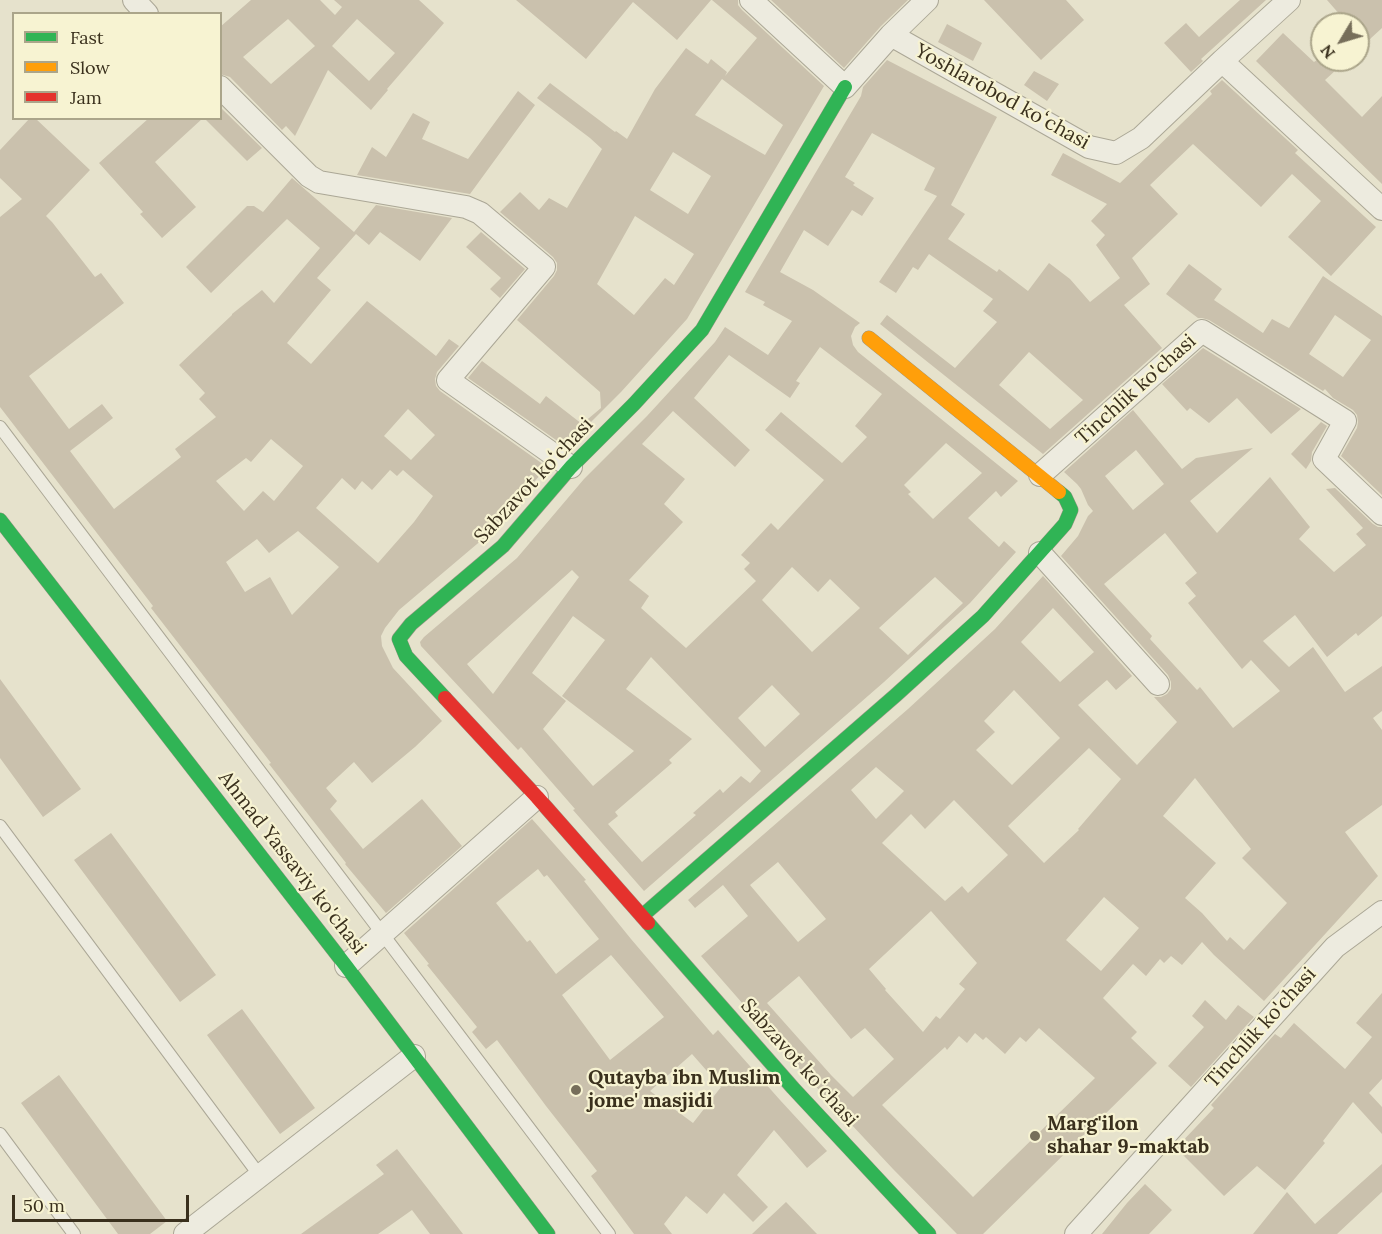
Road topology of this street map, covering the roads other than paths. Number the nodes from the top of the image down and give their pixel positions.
1 (134, 0) edge
2 (751, 0) edge
3 (927, 0) edge
4 (1289, 0) edge
5 (145, 12) edge
6 (891, 35) junction
7 (1222, 61) junction
8 (845, 87) junction
9 (222, 89) edge
10 (1382, 209) edge
11 (869, 338) dead end
12 (0, 428) edge
13 (571, 467) junction
14 (1040, 475) junction
15 (1382, 514) edge
16 (0, 520) edge
17 (1040, 553) junction
18 (1158, 684) dead end
19 (537, 797) junction
20 (0, 826) edge
21 (1382, 912) edge
22 (642, 916) junction
23 (382, 934) junction
24 (346, 966) junction
25 (414, 1056) junction
26 (0, 1134) edge
27 (260, 1176) junction
28 (74, 1234) edge
29 (185, 1234) edge
30 (548, 1234) edge
31 (609, 1234) edge
32 (929, 1234) edge
33 (1076, 1234) edge

1 - 5 street
2 - 8 street
3 - 6 street, Yoshlarobod koʻchasi
4 - 7 street, Yoshlarobod koʻchasi
6 - 7 street, Yoshlarobod koʻchasi
6 - 8 street, Yoshlarobod koʻchasi
7 - 10 street
8 - 13 street, Sabzavot koʻchasi
9 - 13 street
11 - 14 street
12 - 23 lane
13 - 19 street, Sabzavot koʻchasi
14 - 15 street, Tinchlik ko'chasi
14 - 17 street
16 - 24 street, Ahmad Yassaviy ko'chasi
17 - 18 street
17 - 22 street
19 - 22 street, Sabzavot koʻchasi
19 - 23 street
20 - 27 lane
21 - 33 street, Tinchlik ko'chasi
22 - 32 street, Sabzavot koʻchasi
23 - 24 street
23 - 31 lane
24 - 25 street, Ahmad Yassaviy ko'chasi
25 - 27 street
25 - 30 street, Ahmad Yassaviy ko'chasi
26 - 28 lane
27 - 29 street

